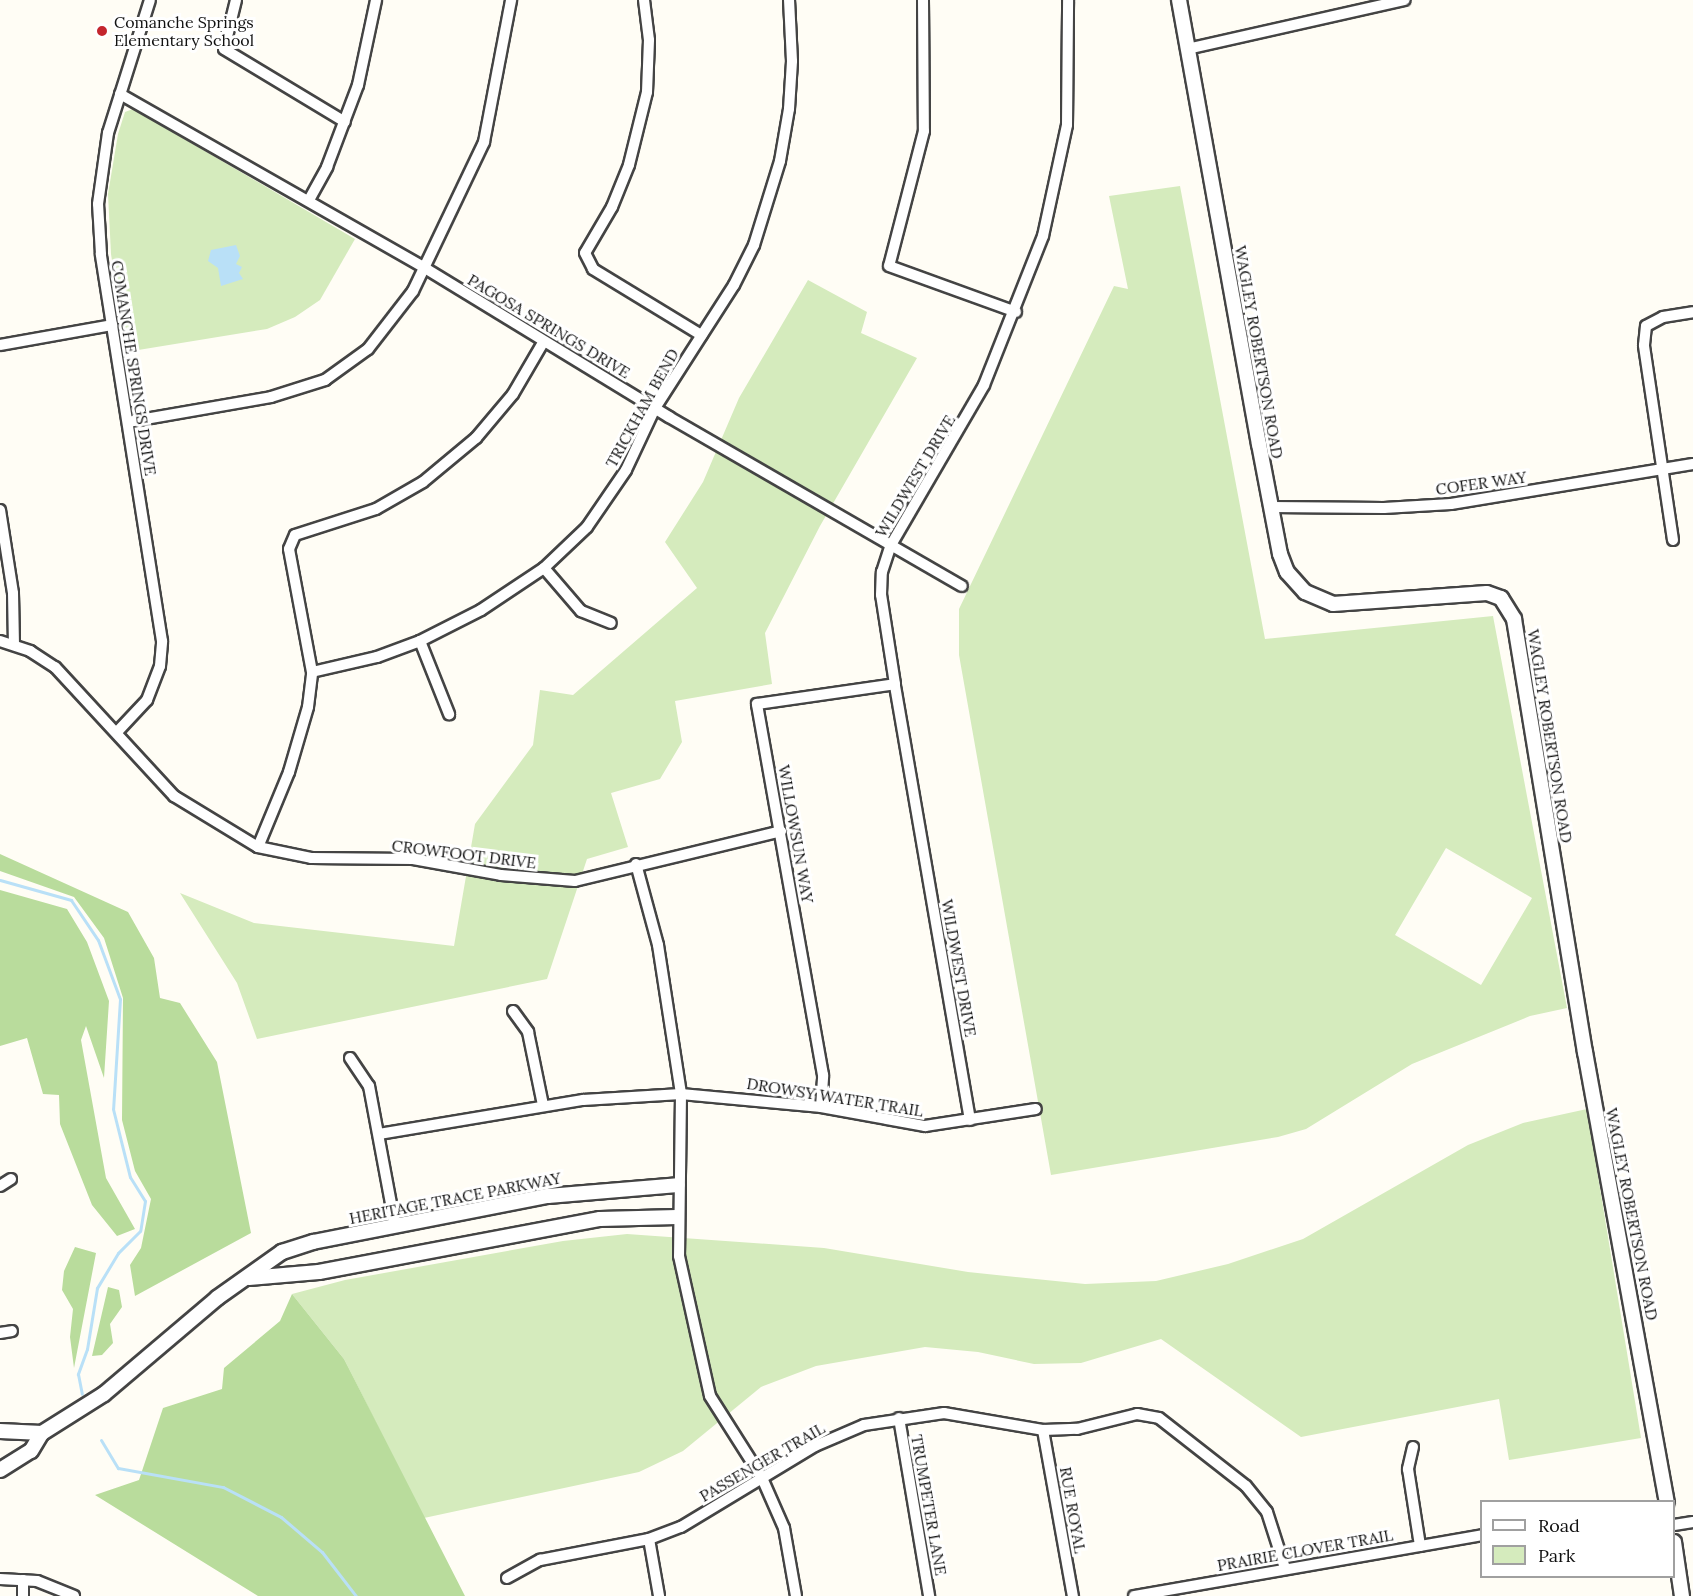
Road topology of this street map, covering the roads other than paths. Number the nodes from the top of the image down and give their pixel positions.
1 (150, 0) edge
2 (236, 0) edge
3 (376, 0) edge
4 (511, 0) edge
5 (644, 0) edge
6 (789, 0) edge
7 (923, 0) edge
8 (1068, 0) edge
9 (1179, 0) edge
10 (1406, 0) edge
11 (1187, 49) junction
12 (120, 94) junction
13 (345, 122) junction
14 (309, 200) junction
15 (425, 268) junction
16 (1016, 312) junction
17 (1693, 312) edge
18 (112, 325) junction
19 (701, 334) junction
20 (544, 341) junction
21 (0, 345) edge
22 (655, 408) junction
23 (128, 422) junction
24 (1693, 464) edge
25 (1663, 469) junction
26 (1271, 507) junction
27 (0, 510) edge
28 (1673, 540) dead end
29 (891, 545) junction
30 (544, 568) junction
31 (962, 586) dead end
32 (611, 623) dead end
33 (420, 640) junction
34 (0, 641) edge
35 (14, 645) junction
36 (312, 672) junction
37 (895, 684) junction
38 (448, 714) dead end
39 (117, 732) junction
40 (781, 831) junction
41 (258, 847) junction
42 (636, 864) junction
43 (513, 1011) dead end
44 (350, 1058) dead end
45 (681, 1094) junction
46 (543, 1105) junction
47 (821, 1107) junction
48 (1036, 1109) dead end
49 (970, 1120) junction
50 (379, 1134) junction
51 (11, 1179) dead end
52 (678, 1185) junction
53 (0, 1186) edge
54 (677, 1216) junction
55 (395, 1225) junction
56 (249, 1278) junction
57 (12, 1331) dead end
58 (0, 1333) edge
59 (899, 1418) junction
60 (1043, 1430) junction
61 (0, 1431) edge
62 (42, 1433) junction
63 (1413, 1448) dead end
64 (0, 1470) edge
65 (762, 1478) junction
66 (1667, 1500) edge
67 (1693, 1522) edge
68 (1675, 1525) edge
69 (1480, 1535) edge
70 (649, 1539) junction
71 (1420, 1545) junction
72 (1675, 1549) edge
73 (1285, 1568) junction
74 (0, 1578) edge
75 (507, 1578) dead end
76 (23, 1580) junction
77 (23, 1596) edge
78 (74, 1596) edge
79 (659, 1596) edge
80 (796, 1596) edge
81 (929, 1596) edge
82 (1073, 1596) edge
83 (1134, 1596) edge
84 (1682, 1596) edge

1 - 12 street, COMANCHE SPRINGS DRIVE
2 - 13 street
3 - 13 street
4 - 15 street
5 - 19 street
6 - 19 street, TRICKHAM BEND
7 - 16 street
8 - 16 street, WILDWEST DRIVE
9 - 11 street, WAGLEY ROBERTSON ROAD
10 - 11 street
11 - 26 street, WAGLEY ROBERTSON ROAD
12 - 14 street, PAGOSA SPRINGS DRIVE
12 - 18 street, COMANCHE SPRINGS DRIVE
13 - 14 street
14 - 15 street, PAGOSA SPRINGS DRIVE
15 - 20 street, PAGOSA SPRINGS DRIVE
15 - 23 street
16 - 29 street, WILDWEST DRIVE
17 - 25 street
18 - 21 street
18 - 23 street, COMANCHE SPRINGS DRIVE
19 - 22 street, TRICKHAM BEND
20 - 22 street, PAGOSA SPRINGS DRIVE
20 - 36 street
22 - 29 street, PAGOSA SPRINGS DRIVE
22 - 30 street, TRICKHAM BEND
23 - 39 street, COMANCHE SPRINGS DRIVE
24 - 25 street, COFER WAY
25 - 26 street, COFER WAY
25 - 28 street
26 - 66 street, WAGLEY ROBERTSON ROAD
27 - 35 street
29 - 31 street, PAGOSA SPRINGS DRIVE
29 - 37 street, WILDWEST DRIVE
30 - 32 street
30 - 33 street, TRICKHAM BEND
33 - 36 street, TRICKHAM BEND
33 - 38 street
34 - 35 street, CROWFOOT DRIVE
35 - 39 street, CROWFOOT DRIVE
36 - 41 street
37 - 40 street, WILLOWSUN WAY
37 - 49 street, WILDWEST DRIVE
39 - 41 street, CROWFOOT DRIVE
40 - 42 street, CROWFOOT DRIVE
40 - 47 street, WILLOWSUN WAY
41 - 42 street, CROWFOOT DRIVE
42 - 45 street
43 - 46 street
44 - 50 street
45 - 46 street, DROWSY WATER TRAIL
45 - 47 street, DROWSY WATER TRAIL
45 - 52 street
46 - 50 street, DROWSY WATER TRAIL
47 - 49 street, DROWSY WATER TRAIL
48 - 49 street, DROWSY WATER TRAIL
50 - 55 street
51 - 53 street
52 - 54 street
52 - 55 street, HERITAGE TRACE PARKWAY
54 - 56 street, HERITAGE TRACE PARKWAY
54 - 65 street
55 - 56 street, HERITAGE TRACE PARKWAY
56 - 62 street, HERITAGE TRACE PARKWAY
57 - 58 street
59 - 60 street, PASSENGER TRAIL
59 - 65 street, PASSENGER TRAIL
59 - 81 street, TRUMPETER LANE
60 - 73 street, PASSENGER TRAIL
60 - 82 street, RUE ROYAL
61 - 62 street
62 - 64 street, HERITAGE TRACE PARKWAY
63 - 71 street
65 - 70 street, PASSENGER TRAIL
65 - 80 street
67 - 68 street
69 - 71 street, PRAIRIE CLOVER TRAIL
70 - 75 street, PASSENGER TRAIL
70 - 79 street
71 - 73 street, PRAIRIE CLOVER TRAIL
72 - 84 street
73 - 83 street, PRAIRIE CLOVER TRAIL
74 - 76 street
76 - 77 street
76 - 78 street

